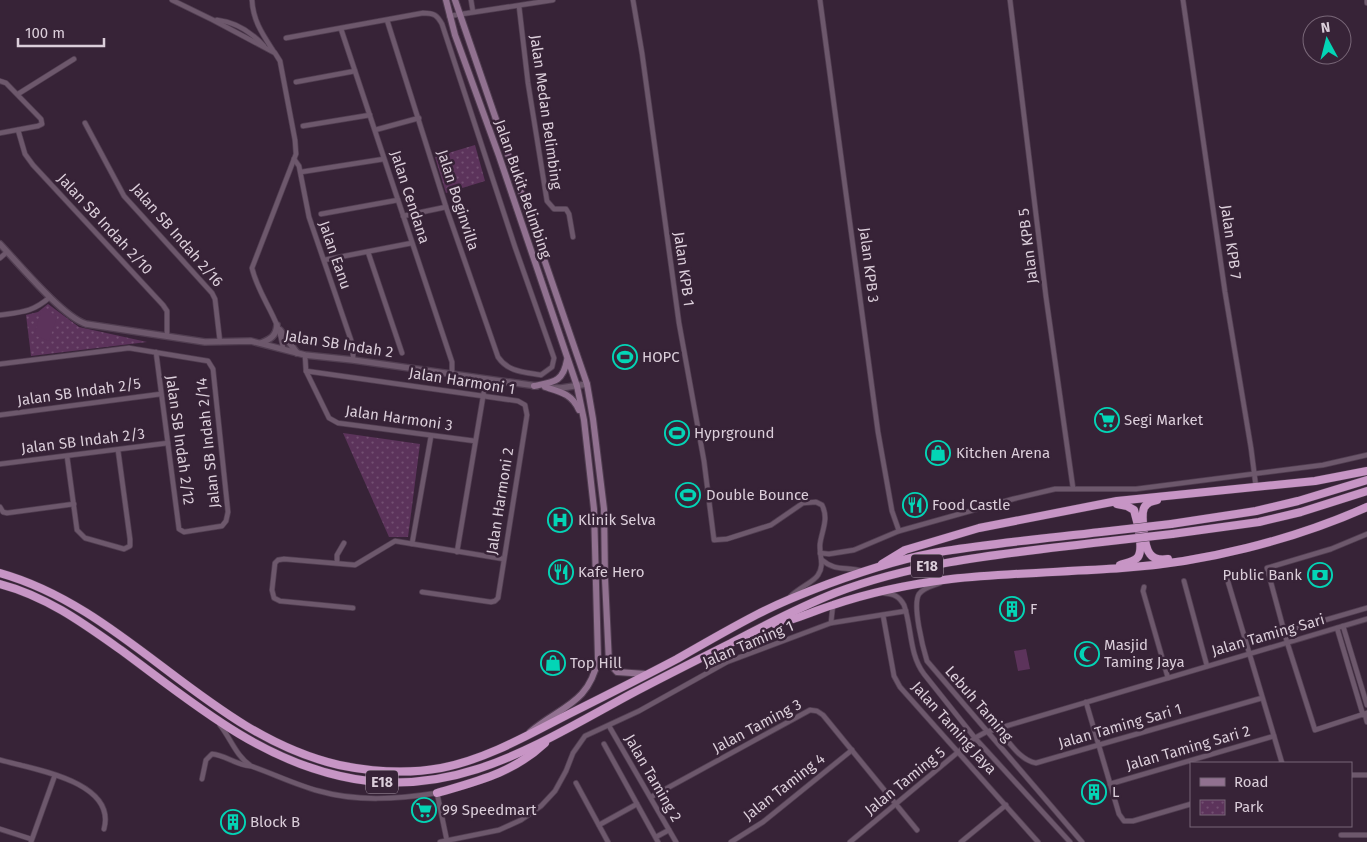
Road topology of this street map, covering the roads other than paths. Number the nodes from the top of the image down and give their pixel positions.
1 (172, 0) edge
2 (252, 0) edge
3 (446, 0) edge
4 (455, 0) edge
5 (471, 0) edge
6 (553, 0) edge
7 (633, 0) edge
8 (820, 0) edge
9 (1010, 0) edge
10 (1183, 0) edge
11 (519, 6) junction
12 (473, 12) junction
13 (459, 14) junction
14 (449, 16) junction
15 (387, 20) junction
16 (341, 29) junction
17 (286, 38) dead end
18 (275, 53) junction
19 (74, 59) dead end
20 (355, 72) junction
21 (0, 81) edge
22 (296, 82) dead end
23 (18, 94) junction
24 (370, 115) junction
25 (419, 118) junction
26 (84, 123) dead end
27 (303, 126) dead end
28 (18, 130) junction
29 (375, 130) junction
30 (0, 133) edge
31 (384, 159) junction
32 (294, 160) junction
33 (301, 172) junction
34 (398, 200) junction
35 (446, 207) junction
36 (321, 214) dead end
37 (403, 216) junction
38 (573, 237) dead end
39 (412, 243) junction
40 (0, 244) edge
41 (7, 252) junction
42 (368, 252) junction
43 (0, 258) edge
44 (324, 260) junction
45 (50, 297) junction
46 (0, 315) edge
47 (278, 327) junction
48 (167, 336) junction
49 (220, 342) junction
50 (261, 343) junction
51 (283, 350) junction
52 (156, 352) junction
53 (402, 352) dead end
54 (298, 354) junction
55 (305, 355) junction
56 (353, 360) junction
57 (568, 360) junction
58 (0, 364) edge
59 (306, 372) junction
60 (523, 372) junction
61 (452, 374) junction
62 (486, 378) junction
63 (522, 384) junction
64 (587, 384) junction
65 (534, 386) junction
66 (577, 386) junction
67 (545, 388) junction
68 (161, 394) junction
69 (483, 396) junction
70 (525, 405) joint
71 (0, 415) edge
72 (584, 420) junction
73 (431, 436) junction
74 (475, 441) junction
75 (168, 443) junction
76 (118, 450) junction
77 (1367, 455) edge
78 (67, 456) junction
79 (0, 464) edge
80 (1367, 471) edge
81 (1254, 474) junction
82 (1367, 480) edge
83 (1073, 488) junction
84 (1256, 488) junction
85 (1367, 491) edge
86 (1173, 496) junction
87 (74, 504) junction
88 (1100, 505) junction
89 (1367, 508) edge
90 (2, 510) edge
91 (899, 531) junction
92 (180, 532) joint
93 (1367, 534) edge
94 (344, 543) dead end
95 (412, 544) junction
96 (457, 552) junction
97 (820, 553) junction
98 (1195, 558) junction
99 (504, 560) junction
100 (822, 560) junction
101 (337, 563) junction
102 (878, 567) junction
103 (1106, 569) junction
104 (864, 571) junction
105 (0, 573) edge
106 (1226, 575) dead end
107 (953, 579) junction
108 (1184, 581) dead end
109 (0, 584) edge
110 (1144, 587) dead end
111 (422, 592) dead end
112 (878, 592) junction
113 (786, 602) junction
114 (833, 604) junction
115 (353, 608) dead end
116 (1367, 608) edge
117 (906, 612) junction
118 (883, 615) junction
119 (1367, 619) edge
120 (831, 623) junction
121 (1343, 626) junction
122 (761, 627) junction
123 (1337, 628) junction
124 (1284, 632) junction
125 (1287, 642) junction
126 (1249, 654) junction
127 (1207, 666) junction
128 (648, 674) junction
129 (1168, 678) junction
130 (1262, 698) junction
131 (1086, 702) junction
132 (1367, 705) edge
133 (1365, 714) edge
134 (216, 720) junction
135 (1367, 722) edge
136 (609, 726) junction
137 (997, 728) junction
138 (986, 732) junction
139 (1274, 736) junction
140 (552, 737) junction
141 (524, 738) junction
142 (975, 738) junction
143 (604, 744) dead end
144 (1099, 745) junction
145 (235, 749) junction
146 (852, 750) junction
147 (959, 752) junction
148 (226, 758) junction
149 (0, 760) edge
150 (1282, 762) edge
151 (251, 766) junction
152 (55, 775) junction
153 (1352, 775) edge
154 (1367, 775) edge
155 (202, 779) dead end
156 (576, 783) dead end
157 (1110, 784) junction
158 (437, 793) junction
159 (650, 796) junction
160 (637, 804) junction
161 (896, 804) junction
162 (1190, 804) edge
163 (1006, 806) junction
164 (599, 825) junction
165 (0, 829) edge
166 (104, 829) dead end
167 (669, 830) junction
168 (917, 830) dead end
169 (478, 835) junction
170 (1342, 835) dead end
171 (1367, 835) edge
172 (657, 840) edge
173 (31, 841) edge
174 (447, 841) junction
175 (440, 842) edge
176 (480, 842) edge
177 (608, 842) edge
178 (676, 842) edge
179 (730, 842) edge
180 (850, 842) edge
181 (961, 842) edge
182 (1038, 842) edge
183 (1070, 842) edge
184 (1082, 842) edge

1 - 18 street
2 - 18 street
3 - 14 main road, Jalan Bukit Belimbing
4 - 13 main road, Jalan Bukit Belimbing
5 - 12 street
6 - 11 street
7 - 97 street, Jalan KPB 1
8 - 91 street, Jalan KPB 3
9 - 83 street, Jalan KPB 5
10 - 81 street, Jalan KPB 7
11 - 12 street
11 - 38 street, Jalan Medan Belimbing
12 - 13 street
13 - 14 street
13 - 64 main road, Jalan Bukit Belimbing
14 - 57 main road, Jalan Bukit Belimbing
15 - 16 street
15 - 25 street, Jalan Boginvilla
15 - 60 street
16 - 17 street
16 - 20 street, Jalan Cendana
18 - 32 street
19 - 23 street
20 - 22 street
20 - 24 street, Jalan Cendana
21 - 23 street
23 - 28 street
24 - 27 street
24 - 29 street, Jalan Cendana
25 - 29 street
25 - 35 street, Jalan Boginvilla
26 - 49 street, Jalan SB Indah 2/16
28 - 30 street
28 - 48 street, Jalan SB Indah 2/10
29 - 31 street, Jalan Cendana
31 - 33 street
31 - 34 street, Jalan Cendana
32 - 33 street, Jalan Eanu
32 - 47 street
33 - 44 street, Jalan Eanu
34 - 36 street
34 - 37 street, Jalan Cendana
35 - 37 street
35 - 60 street, Jalan Boginvilla
37 - 39 street, Jalan Cendana
39 - 42 street
39 - 61 street, Jalan Cendana
40 - 41 street, Jalan SB Indah 2
41 - 43 street
41 - 45 street, Jalan SB Indah 2
42 - 44 street
42 - 53 street
44 - 56 street, Jalan Eanu
45 - 46 street
45 - 48 street, Jalan SB Indah 2
47 - 50 street
47 - 51 street
47 - 54 street
48 - 49 street, Jalan SB Indah 2
49 - 50 street, Jalan SB Indah 2
50 - 51 street, Jalan SB Indah 2
51 - 54 street, Jalan SB Indah 2
52 - 58 street
52 - 68 street, Jalan SB Indah 2/12
52 - 92 street, Jalan SB Indah 2/14
54 - 55 street, Jalan SB Indah 2
55 - 56 street, Jalan SB Indah 2
55 - 59 street, Jalan Harmoni 3
56 - 61 street, Jalan SB Indah 2
57 - 65 main road
57 - 66 main road, Jalan Bukit Belimbing
59 - 69 street, Jalan Harmoni 1
59 - 73 street, Jalan Harmoni 3
60 - 63 street
61 - 62 street, Jalan SB Indah 2
62 - 63 street, Jalan SB Indah 2
62 - 69 street
63 - 65 street, Jalan SB Indah 2
64 - 66 street, Jalan SB Indah 2
64 - 128 main road, Jalan Bukit Belimbing
65 - 67 street, Jalan SB Indah 2
66 - 67 street, Jalan SB Indah 2
66 - 72 main road, Jalan Bukit Belimbing
67 - 72 main road
68 - 71 street, Jalan SB Indah 2/5
68 - 75 street, Jalan SB Indah 2/12
69 - 70 street, Jalan Harmoni 1
69 - 74 street
70 - 99 street, Jalan Harmoni 2
72 - 141 main road, Jalan Bukit Belimbing
73 - 74 street, Jalan Harmoni 3
73 - 95 street
74 - 96 street
75 - 76 street, Jalan SB Indah 2/3
75 - 92 street, Jalan SB Indah 2/12
76 - 78 street, Jalan SB Indah 2/3
76 - 87 street
77 - 81 street
78 - 79 street, Jalan SB Indah 2/3
78 - 87 street
80 - 84 highway
81 - 83 street
81 - 84 street, Jalan KPB 7
82 - 102 highway, E18, bridge
83 - 91 street
84 - 86 highway
85 - 122 highway, E18, bridge
86 - 88 highway
86 - 98 highway
87 - 90 street
88 - 102 highway
88 - 103 highway
89 - 98 highway
91 - 97 street
93 - 124 street
94 - 101 street
95 - 96 street
95 - 101 street
96 - 99 street
97 - 100 street
98 - 103 highway
99 - 111 street, Jalan Harmoni 2
100 - 104 street
100 - 113 street
101 - 115 street
102 - 104 highway, E18
103 - 107 highway
104 - 113 highway, E18
105 - 141 highway, E18
106 - 126 street
107 - 112 highway
107 - 138 street, Lebuh Taming
108 - 127 street
109 - 134 highway, E18
110 - 129 street
112 - 114 highway
112 - 117 street, Lebuh Taming
113 - 128 highway, E18
114 - 120 street
114 - 122 highway
116 - 124 street
117 - 118 street, Jalan Taming 1
117 - 142 street, Lebuh Taming
118 - 120 street, Jalan Taming 1
118 - 147 street, Jalan Taming Jaya
119 - 121 street, Jalan Taming Sari
120 - 136 street, Jalan Taming 1
121 - 123 street, Jalan Taming Sari
121 - 132 street
122 - 140 highway, E18
123 - 125 street, Jalan Taming Sari
123 - 133 street
124 - 125 street
125 - 126 street, Jalan Taming Sari
125 - 133 street
126 - 127 street, Jalan Taming Sari
126 - 130 street
127 - 129 street, Jalan Taming Sari
128 - 141 highway, E18
129 - 131 street, Jalan Taming Sari
130 - 139 street
130 - 144 street, Jalan Taming Sari 1
131 - 137 street, Jalan Taming Sari
131 - 144 street
133 - 135 street
134 - 140 highway, E18
134 - 145 street
136 - 159 street, Jalan Taming 2
136 - 169 street, Jalan Taming 1
137 - 138 street, Jalan Taming Sari
137 - 144 street, Jalan Taming Sari 1
138 - 142 street, Jalan Taming Sari
138 - 184 street, Lebuh Taming
139 - 150 street
139 - 157 street, Jalan Taming Sari 2
140 - 158 highway
142 - 147 street, Jalan Taming 5
142 - 183 street, Lebuh Taming
143 - 160 street
144 - 157 street
145 - 148 street
145 - 151 street
146 - 159 street, Jalan Taming 3
146 - 161 street, Jalan Taming 3
146 - 179 street, Jalan Taming 4
147 - 161 street, Jalan Taming 5
147 - 163 street, Jalan Taming Jaya
148 - 151 street
148 - 155 street
149 - 152 street
151 - 158 street
152 - 166 street
152 - 173 street
153 - 154 street
156 - 164 street
157 - 162 street
158 - 174 street
159 - 167 street, Jalan Taming 2
160 - 164 street
160 - 172 street
161 - 168 street, Jalan Taming 3
161 - 180 street, Jalan Taming 5
163 - 181 street
163 - 182 street, Jalan Taming Jaya
164 - 177 street
165 - 173 street
167 - 172 street
167 - 178 street, Jalan Taming 2
169 - 174 street, Jalan Taming 1
169 - 176 street
170 - 171 street
174 - 175 street, Jalan Taming 1

